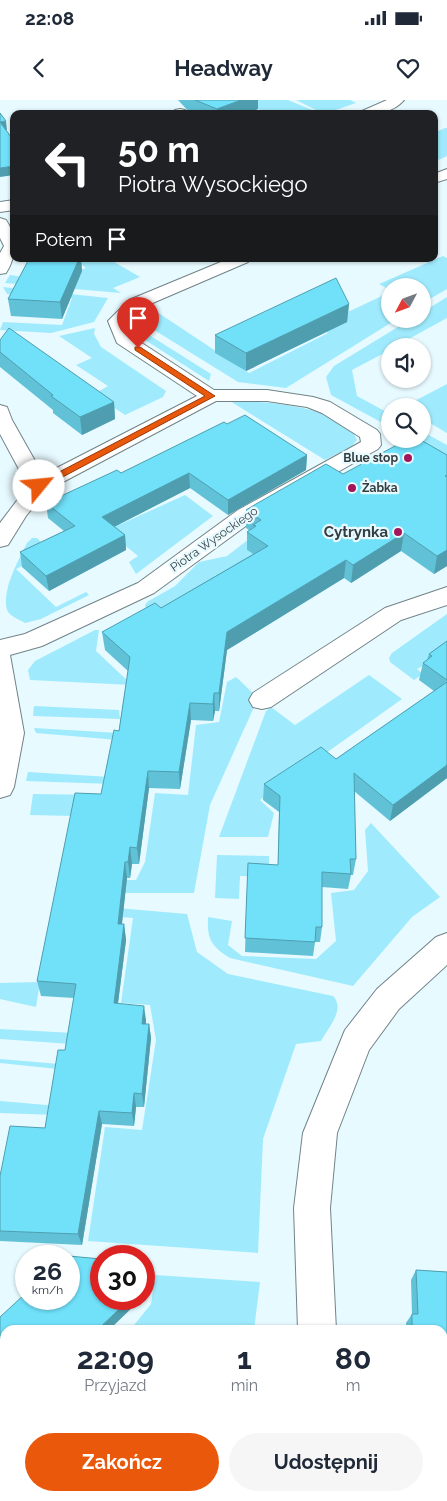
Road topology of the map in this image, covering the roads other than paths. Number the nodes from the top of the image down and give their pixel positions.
1 (398, 100) edge
2 (377, 110) edge
3 (0, 223) edge
4 (10, 242) edge
5 (10, 250) edge
6 (235, 262) edge
7 (0, 269) edge
8 (211, 396) junction
9 (0, 411) edge
10 (39, 486) junction
11 (0, 540) edge
12 (447, 595) edge
13 (0, 648) edge
14 (0, 658) edge
15 (262, 700) dead end
16 (0, 787) edge
17 (447, 946) edge
18 (317, 1325) edge

1 - 2 street
3 - 4 street
5 - 7 street
6 - 8 street
8 - 10 street, Piotra Wysockiego
8 - 13 street, Piotra Wysockiego
9 - 10 street
10 - 11 street, Piotra Wysockiego
12 - 15 street
14 - 16 street
17 - 18 street

